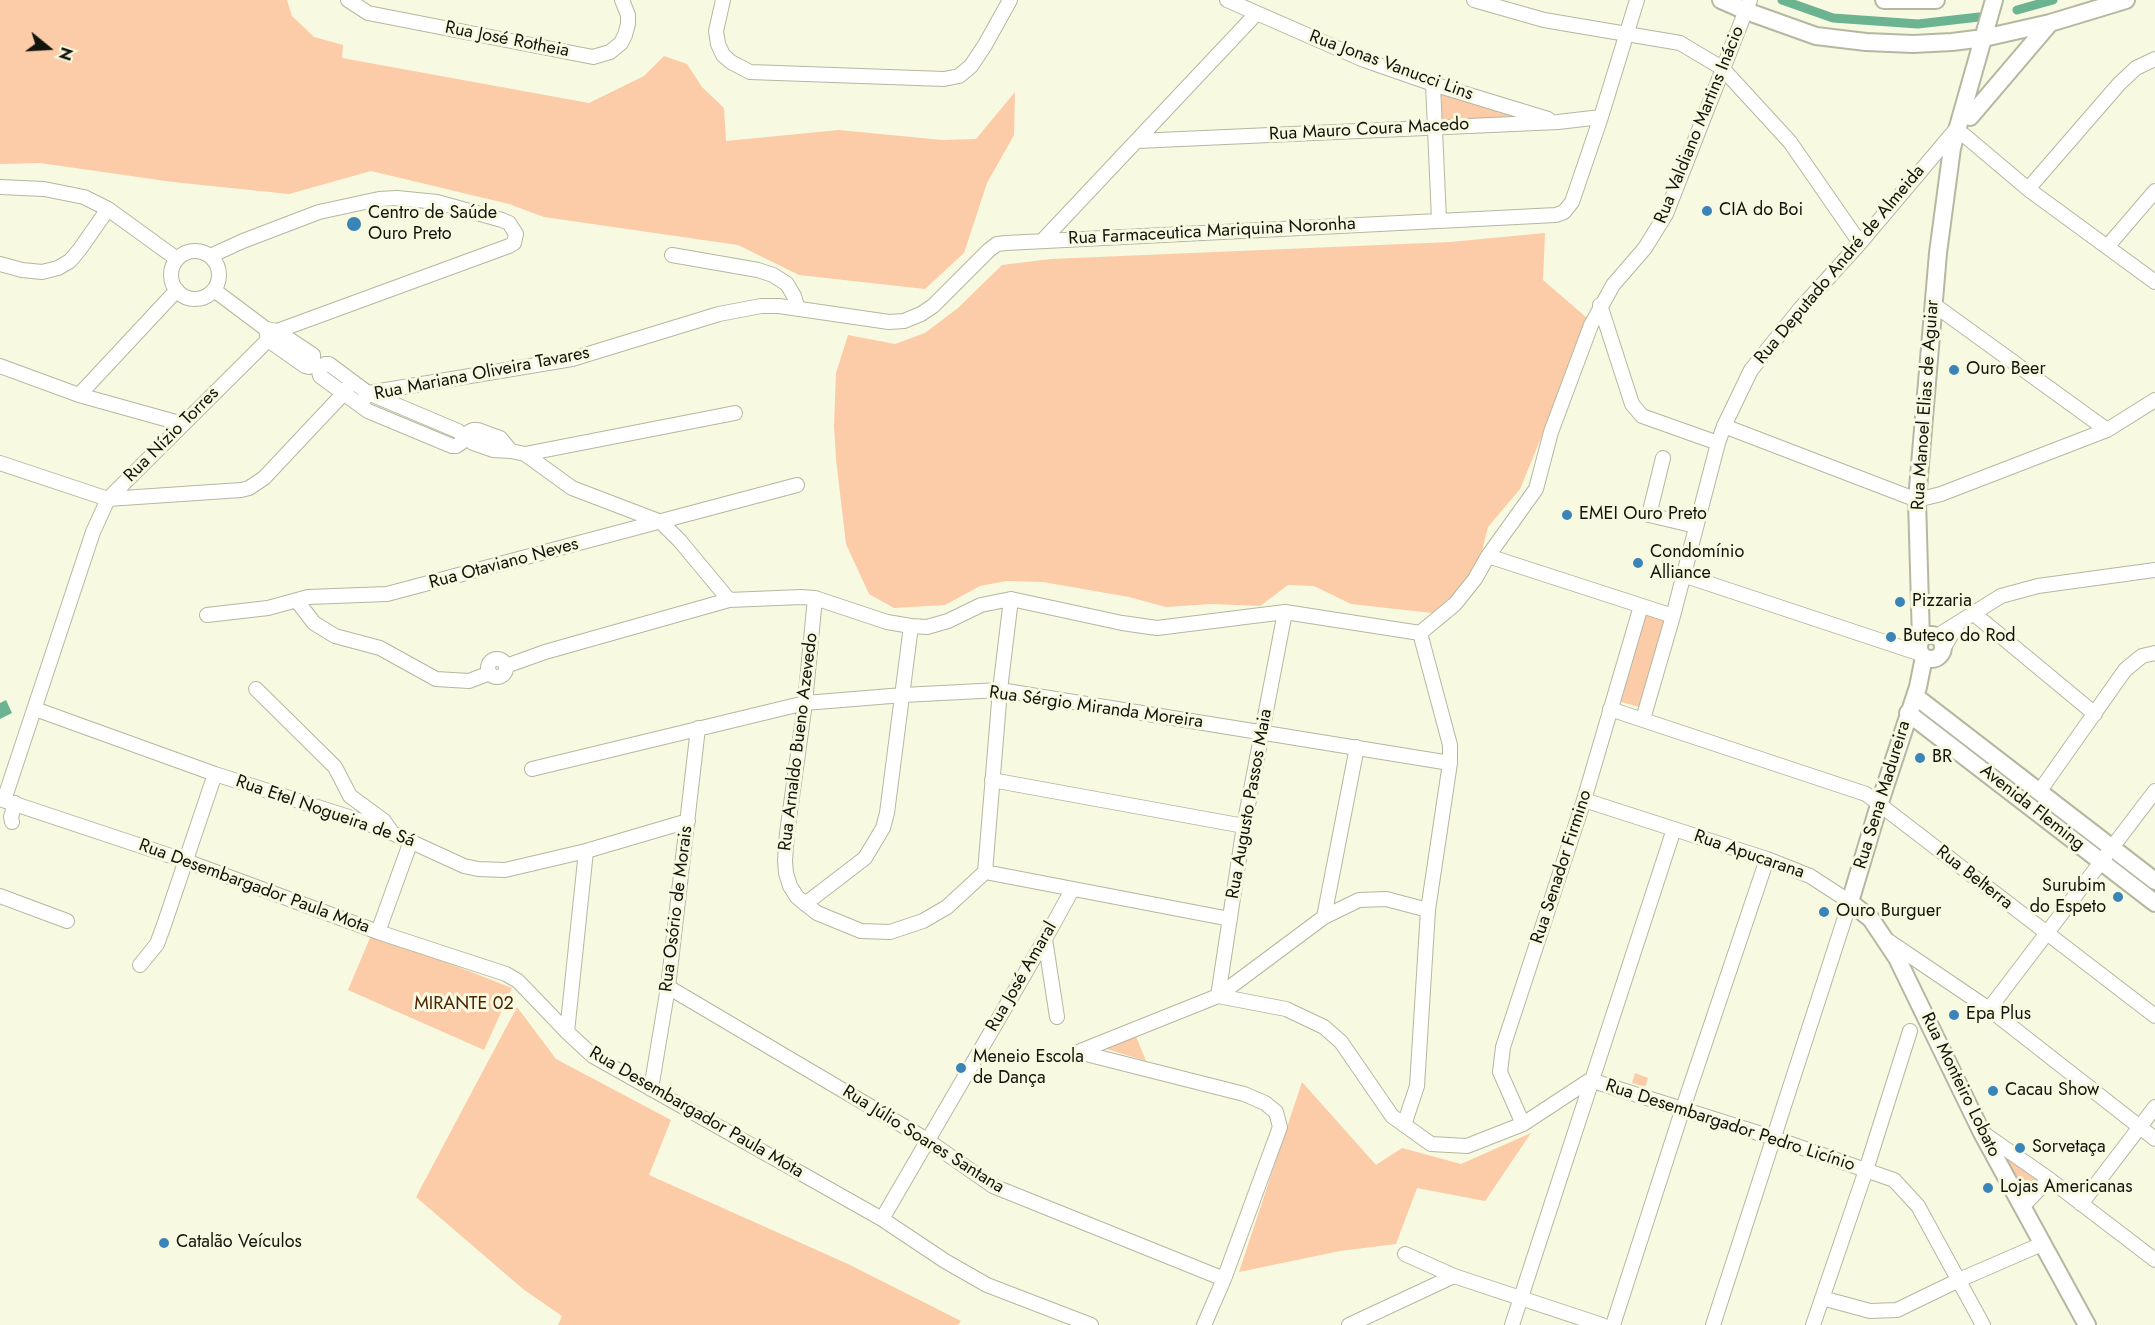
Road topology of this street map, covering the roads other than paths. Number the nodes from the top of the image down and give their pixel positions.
1 (348, 0) edge
2 (622, 0) edge
3 (723, 0) edge
4 (1010, 0) edge
5 (1227, 0) edge
6 (1474, 0) edge
7 (1637, 0) edge
8 (1720, 0) edge
9 (1884, 0) edge
10 (1936, 0) edge
11 (1994, 0) edge
12 (2006, 0) edge
13 (2126, 0) edge
14 (1748, 6) edge
15 (1256, 14) junction
16 (2050, 23) junction
17 (1626, 34) junction
18 (1989, 36) junction
19 (1966, 40) junction
20 (2155, 59) edge
21 (1976, 63) junction
22 (1722, 68) junction
23 (1433, 84) junction
24 (1601, 117) junction
25 (1970, 117) junction
26 (1558, 122) junction
27 (1436, 128) junction
28 (1960, 131) junction
29 (1137, 141) junction
30 (0, 187) edge
31 (2028, 189) junction
32 (2155, 190) edge
33 (108, 209) junction
34 (1439, 220) junction
35 (1043, 240) junction
36 (1860, 243) junction
37 (2107, 247) junction
38 (672, 255) dead end
39 (210, 256) junction
40 (177, 259) junction
41 (0, 264) edge
42 (2155, 282) edge
43 (213, 290) junction
44 (177, 291) junction
45 (1934, 304) junction
46 (1600, 305) junction
47 (798, 309) junction
48 (888, 322) joint
49 (270, 334) junction
50 (0, 366) edge
51 (352, 382) junction
52 (343, 394) junction
53 (79, 395) junction
54 (364, 399) junction
55 (2155, 400) edge
56 (735, 413) dead end
57 (183, 424) junction
58 (1724, 426) junction
59 (2107, 430) junction
60 (1718, 443) junction
61 (1663, 458) dead end
62 (0, 463) edge
63 (797, 485) dead end
64 (108, 499) junction
65 (1917, 500) junction
66 (662, 522) junction
67 (1696, 526) junction
68 (1488, 556) junction
69 (2155, 570) edge
70 (1683, 575) junction
71 (815, 598) junction
72 (1011, 599) junction
73 (729, 600) junction
74 (297, 601) junction
75 (1641, 606) junction
76 (1286, 612) junction
77 (1973, 613) junction
78 (207, 615) dead end
79 (1672, 616) junction
80 (911, 626) junction
81 (1420, 633) junction
82 (1929, 646) junction
83 (2155, 653) edge
84 (481, 654) dead end
85 (489, 671) junction
86 (256, 689) dead end
87 (1000, 690) junction
88 (1916, 692) junction
89 (903, 695) junction
90 (805, 703) junction
91 (1610, 709) junction
92 (35, 710) junction
93 (1908, 713) junction
94 (2095, 714) junction
95 (1643, 719) junction
96 (698, 728) junction
97 (1262, 733) junction
98 (1357, 747) junction
99 (1450, 763) junction
100 (532, 769) dead end
101 (215, 774) junction
102 (992, 780) junction
103 (2155, 791) edge
104 (2039, 792) junction
105 (1584, 800) junction
106 (6, 801) edge
107 (1879, 805) junction
108 (688, 821) junction
109 (12, 822) dead end
110 (1244, 826) junction
111 (1674, 829) junction
112 (392, 833) junction
113 (411, 841) junction
114 (2112, 848) junction
115 (586, 851) junction
116 (1767, 859) junction
117 (186, 861) junction
118 (2101, 862) junction
119 (985, 872) junction
120 (2155, 881) edge
121 (1072, 890) junction
122 (0, 897) edge
123 (1850, 902) junction
124 (2155, 903) edge
125 (805, 904) junction
126 (1428, 910) junction
127 (1323, 917) junction
128 (1230, 919) junction
129 (67, 921) dead end
130 (378, 932) junction
131 (2047, 934) junction
132 (1046, 939) junction
133 (1885, 939) junction
134 (140, 965) dead end
135 (668, 987) junction
136 (1218, 996) junction
137 (1989, 1009) junction
138 (2155, 1016) edge
139 (1057, 1017) dead end
140 (1910, 1031) dead end
141 (567, 1032) junction
142 (1590, 1080) junction
143 (651, 1089) junction
144 (2155, 1107) edge
145 (1682, 1110) junction
146 (1523, 1124) junction
147 (1404, 1125) junction
148 (2140, 1127) junction
149 (1982, 1133) junction
150 (1774, 1138) junction
151 (2155, 1138) edge
152 (927, 1140) junction
153 (1866, 1170) junction
154 (2049, 1179) junction
155 (2081, 1204) junction
156 (2022, 1207) junction
157 (882, 1219) junction
158 (2042, 1244) junction
159 (1406, 1254) dead end
160 (2155, 1260) edge
161 (1454, 1276) junction
162 (1224, 1279) junction
163 (1959, 1280) junction
164 (1520, 1298) junction
165 (1822, 1298) junction
166 (2087, 1324) edge
167 (1090, 1325) edge
168 (1204, 1325) edge
169 (1350, 1325) edge
170 (1512, 1325) edge
171 (1602, 1325) edge
172 (1613, 1325) edge
173 (1713, 1325) edge
174 (1813, 1325) edge
175 (1983, 1325) edge

1 - 2 street, Rua José Rotheia
3 - 4 street
5 - 15 street, Rua Jonas Vanucci Lins
6 - 17 street
7 - 17 street
8 - 14 main road
9 - 10 main road
11 - 18 main road, Rua Manoel Elias de Aguiar
12 - 18 main road, Rua Manoel Elias de Aguiar
13 - 16 main road
14 - 19 main road
14 - 22 street, Rua Valdiano Martins Inácio
15 - 23 street, Rua Jonas Vanucci Lins
15 - 29 street
16 - 18 main road
16 - 25 main road
17 - 22 street
17 - 24 street
18 - 19 main road
18 - 21 main road, Rua Manoel Elias de Aguiar
18 - 25 main road, Rua Manoel Elias de Aguiar
19 - 21 main road
20 - 31 street
21 - 28 main road, Rua Manoel Elias de Aguiar
22 - 36 street
22 - 46 street, Rua Valdiano Martins Inácio
23 - 26 street, Rua Jonas Vanucci Lins
23 - 27 street
24 - 26 street, Rua Mauro Coura Macedo
24 - 34 street, Rua Farmaceutica Mariquina Noronha
25 - 28 main road, Rua Manoel Elias de Aguiar
26 - 27 street, Rua Mauro Coura Macedo
27 - 29 street, Rua Mauro Coura Macedo
27 - 34 street
28 - 31 street
28 - 36 street, Rua Deputado André de Almeida
28 - 45 main road, Rua Manoel Elias de Aguiar
29 - 35 street
30 - 33 street
31 - 37 street
32 - 37 street
33 - 40 street
33 - 41 street
34 - 35 street, Rua Farmaceutica Mariquina Noronha
35 - 48 street, Rua Farmaceutica Mariquina Noronha
36 - 58 street, Rua Deputado André de Almeida
37 - 42 street
38 - 47 street
39 - 40 street
39 - 43 street
39 - 49 street, Rua Nízio Torres
40 - 44 street
43 - 44 street
43 - 49 street
44 - 53 street
45 - 59 street
45 - 65 main road, Rua Manoel Elias de Aguiar
46 - 60 street
46 - 68 street, Rua Valdiano Martins Inácio
47 - 48 street, Rua Mariana Oliveira Tavares
47 - 54 street, Rua Mariana Oliveira Tavares
49 - 57 street, Rua Nízio Torres
50 - 53 street
51 - 52 street, Rua Mariana Oliveira Tavares
51 - 52 street
51 - 54 street
52 - 54 street
52 - 64 street, Rua Mariana Oliveira Tavares
53 - 57 street
54 - 54 street
55 - 59 street
56 - 66 street
57 - 64 street, Rua Nízio Torres
58 - 60 street, Rua Deputado André de Almeida
58 - 65 street
59 - 65 street
60 - 67 street, Rua Deputado André de Almeida
61 - 67 street
62 - 64 street, Rua Mariana Oliveira Tavares
63 - 66 street, Rua Otaviano Neves
64 - 92 street, Rua Nízio Torres
65 - 82 main road, Rua Manoel Elias de Aguiar
66 - 73 street
66 - 74 street, Rua Otaviano Neves
67 - 70 street, Rua Deputado André de Almeida
68 - 75 street
68 - 81 street, Rua Valdiano Martins Inácio
69 - 77 street, Rua Sena Madureira
70 - 79 street, Rua Deputado André de Almeida
70 - 82 street
71 - 73 street
71 - 80 street
71 - 90 street, Rua Arnaldo Bueno Azevedo
72 - 76 street
72 - 80 street
72 - 87 street
73 - 85 street
74 - 78 street, Rua Otaviano Neves
74 - 85 street
75 - 79 street
75 - 91 street, Rua Senador Firmino
76 - 81 street
76 - 97 street, Rua Augusto Passos Maia
77 - 82 street, Rua Sena Madureira
77 - 94 street
79 - 95 street, Rua Deputado André de Almeida
80 - 89 street
81 - 99 street
82 - 88 main road, Rua Sena Madureira
83 - 94 street
84 - 85 street
86 - 112 street
87 - 89 street, Rua Sérgio Miranda Moreira
87 - 97 street, Rua Sérgio Miranda Moreira
87 - 102 street
88 - 93 main road, Rua Sena Madureira
88 - 104 main road, Avenida Fleming
89 - 90 street, Rua Sérgio Miranda Moreira
89 - 125 street
90 - 96 street, Rua Sérgio Miranda Moreira
90 - 125 street, Rua Arnaldo Bueno Azevedo
91 - 95 street, Rua Belterra
91 - 105 street, Rua Senador Firmino
92 - 101 street, Rua Etel Nogueira de Sá
92 - 106 street, Rua Nízio Torres
93 - 107 main road, Rua Sena Madureira
93 - 118 main road, Avenida Fleming
94 - 104 street
95 - 107 street, Rua Belterra
96 - 100 street, Rua Sérgio Miranda Moreira
96 - 108 street, Rua Osório de Morais
97 - 98 street, Rua Sérgio Miranda Moreira
97 - 110 street, Rua Augusto Passos Maia
98 - 99 street, Rua Sérgio Miranda Moreira
98 - 127 street
99 - 126 street
101 - 112 street, Rua Etel Nogueira de Sá
101 - 117 street
102 - 110 street
102 - 119 street
103 - 114 street
104 - 114 main road, Avenida Fleming
105 - 111 street, Rua Apucarana
105 - 146 street, Rua Senador Firmino
106 - 109 street, Rua Nízio Torres
106 - 117 street, Rua Desembargador Paula Mota
107 - 123 main road, Rua Sena Madureira
107 - 131 street, Rua Belterra
108 - 115 street, Rua Etel Nogueira de Sá
108 - 135 street, Rua Osório de Morais
110 - 128 street, Rua Augusto Passos Maia
111 - 116 street, Rua Apucarana
111 - 142 street
112 - 113 street, Rua Etel Nogueira de Sá
113 - 115 street, Rua Etel Nogueira de Sá
113 - 130 street
114 - 118 street
114 - 120 main road, Avenida Fleming
115 - 141 street
116 - 123 street, Rua Apucarana
116 - 145 street
117 - 130 street, Rua Desembargador Paula Mota
117 - 134 street
118 - 124 main road, Avenida Fleming
118 - 131 street
119 - 121 street
119 - 125 street, Rua Arnaldo Bueno Azevedo
121 - 128 street
121 - 132 street, Rua José Amaral
122 - 129 street
123 - 133 main road, Rua Apucarana
123 - 150 street
126 - 127 street
126 - 147 street
127 - 136 street
128 - 136 street, Rua Augusto Passos Maia
130 - 141 street, Rua Desembargador Paula Mota
131 - 137 street
131 - 138 street, Rua Belterra
132 - 139 street
132 - 152 street, Rua José Amaral
133 - 137 street, Rua Apucarana
133 - 149 main road, Rua Monteiro Lobato
135 - 143 street, Rua Osório de Morais
135 - 152 street, Rua Júlio Soares Santana
136 - 147 street, Rua Desembargador Pedro Licínio
136 - 162 street
137 - 148 street, Rua Apucarana
140 - 153 street
141 - 143 street, Rua Desembargador Paula Mota
142 - 145 street, Rua Desembargador Pedro Licínio
142 - 146 street, Rua Desembargador Pedro Licínio
142 - 164 street
143 - 157 street, Rua Desembargador Paula Mota
144 - 148 street
145 - 150 street, Rua Desembargador Pedro Licínio
145 - 172 street
146 - 147 street, Rua Desembargador Pedro Licínio
148 - 151 street, Rua Apucarana
148 - 155 street
149 - 154 street
149 - 156 main road, Rua Monteiro Lobato
150 - 153 street, Rua Desembargador Pedro Licínio
150 - 173 street
152 - 157 street, Rua José Amaral
152 - 162 street, Rua Júlio Soares Santana
153 - 163 street, Rua Desembargador Pedro Licínio
153 - 165 street
154 - 155 street
154 - 156 street
155 - 160 street
156 - 158 main road, Rua Monteiro Lobato
157 - 167 street, Rua Desembargador Paula Mota
158 - 163 street
158 - 166 main road, Rua Monteiro Lobato
159 - 161 street
161 - 164 street
161 - 169 street
162 - 168 street
163 - 165 street
163 - 175 street, Rua Desembargador Pedro Licínio
164 - 170 street
164 - 171 street
165 - 174 street

